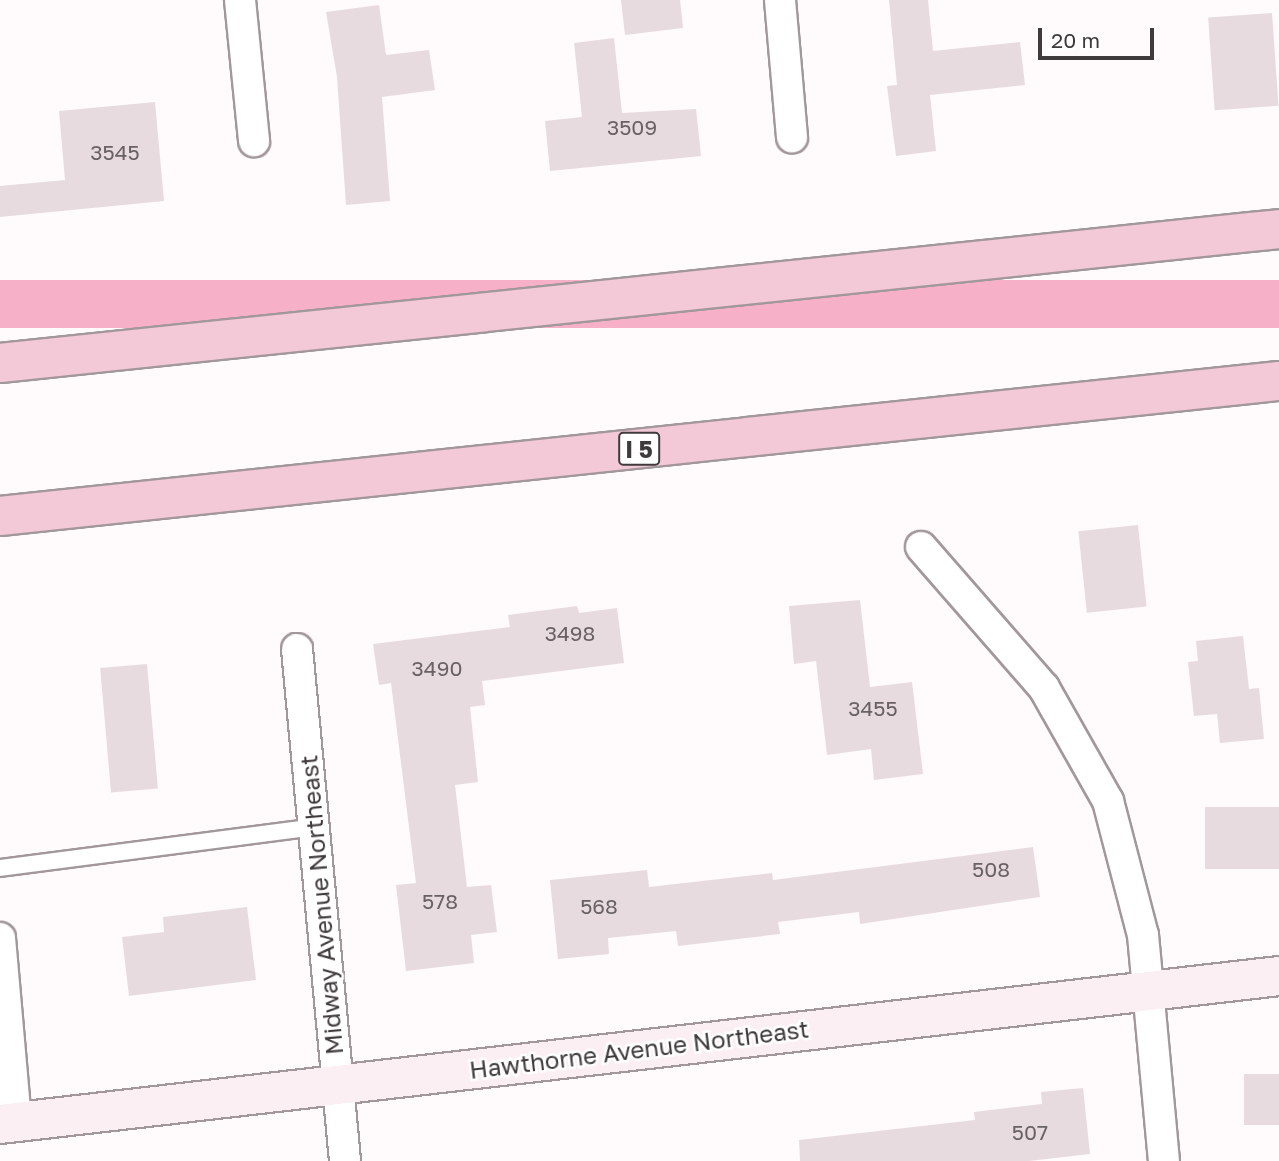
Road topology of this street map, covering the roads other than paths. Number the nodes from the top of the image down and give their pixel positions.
1 (240, 0) edge
2 (780, 0) edge
3 (792, 137) dead end
4 (254, 141) dead end
5 (1279, 229) edge
6 (0, 363) edge
7 (1279, 381) edge
8 (0, 516) edge
9 (921, 547) dead end
10 (297, 649) dead end
11 (314, 827) junction
12 (0, 869) edge
13 (0, 938) edge
14 (1279, 976) edge
15 (1152, 991) junction
16 (337, 1084) junction
17 (8, 1123) edge
18 (345, 1161) edge
19 (1164, 1161) edge

1 - 4 street
2 - 3 street
5 - 6 highway
7 - 8 highway, I 5
9 - 15 street
10 - 11 street, Midway Avenue Northeast
11 - 12 lane
11 - 16 street, Midway Avenue Northeast
13 - 17 street
14 - 15 main road, Hawthorne Avenue Northeast
15 - 16 main road, Hawthorne Avenue Northeast
15 - 19 street
16 - 17 main road, Hawthorne Avenue Northeast
16 - 18 street, Midway Avenue Northeast

